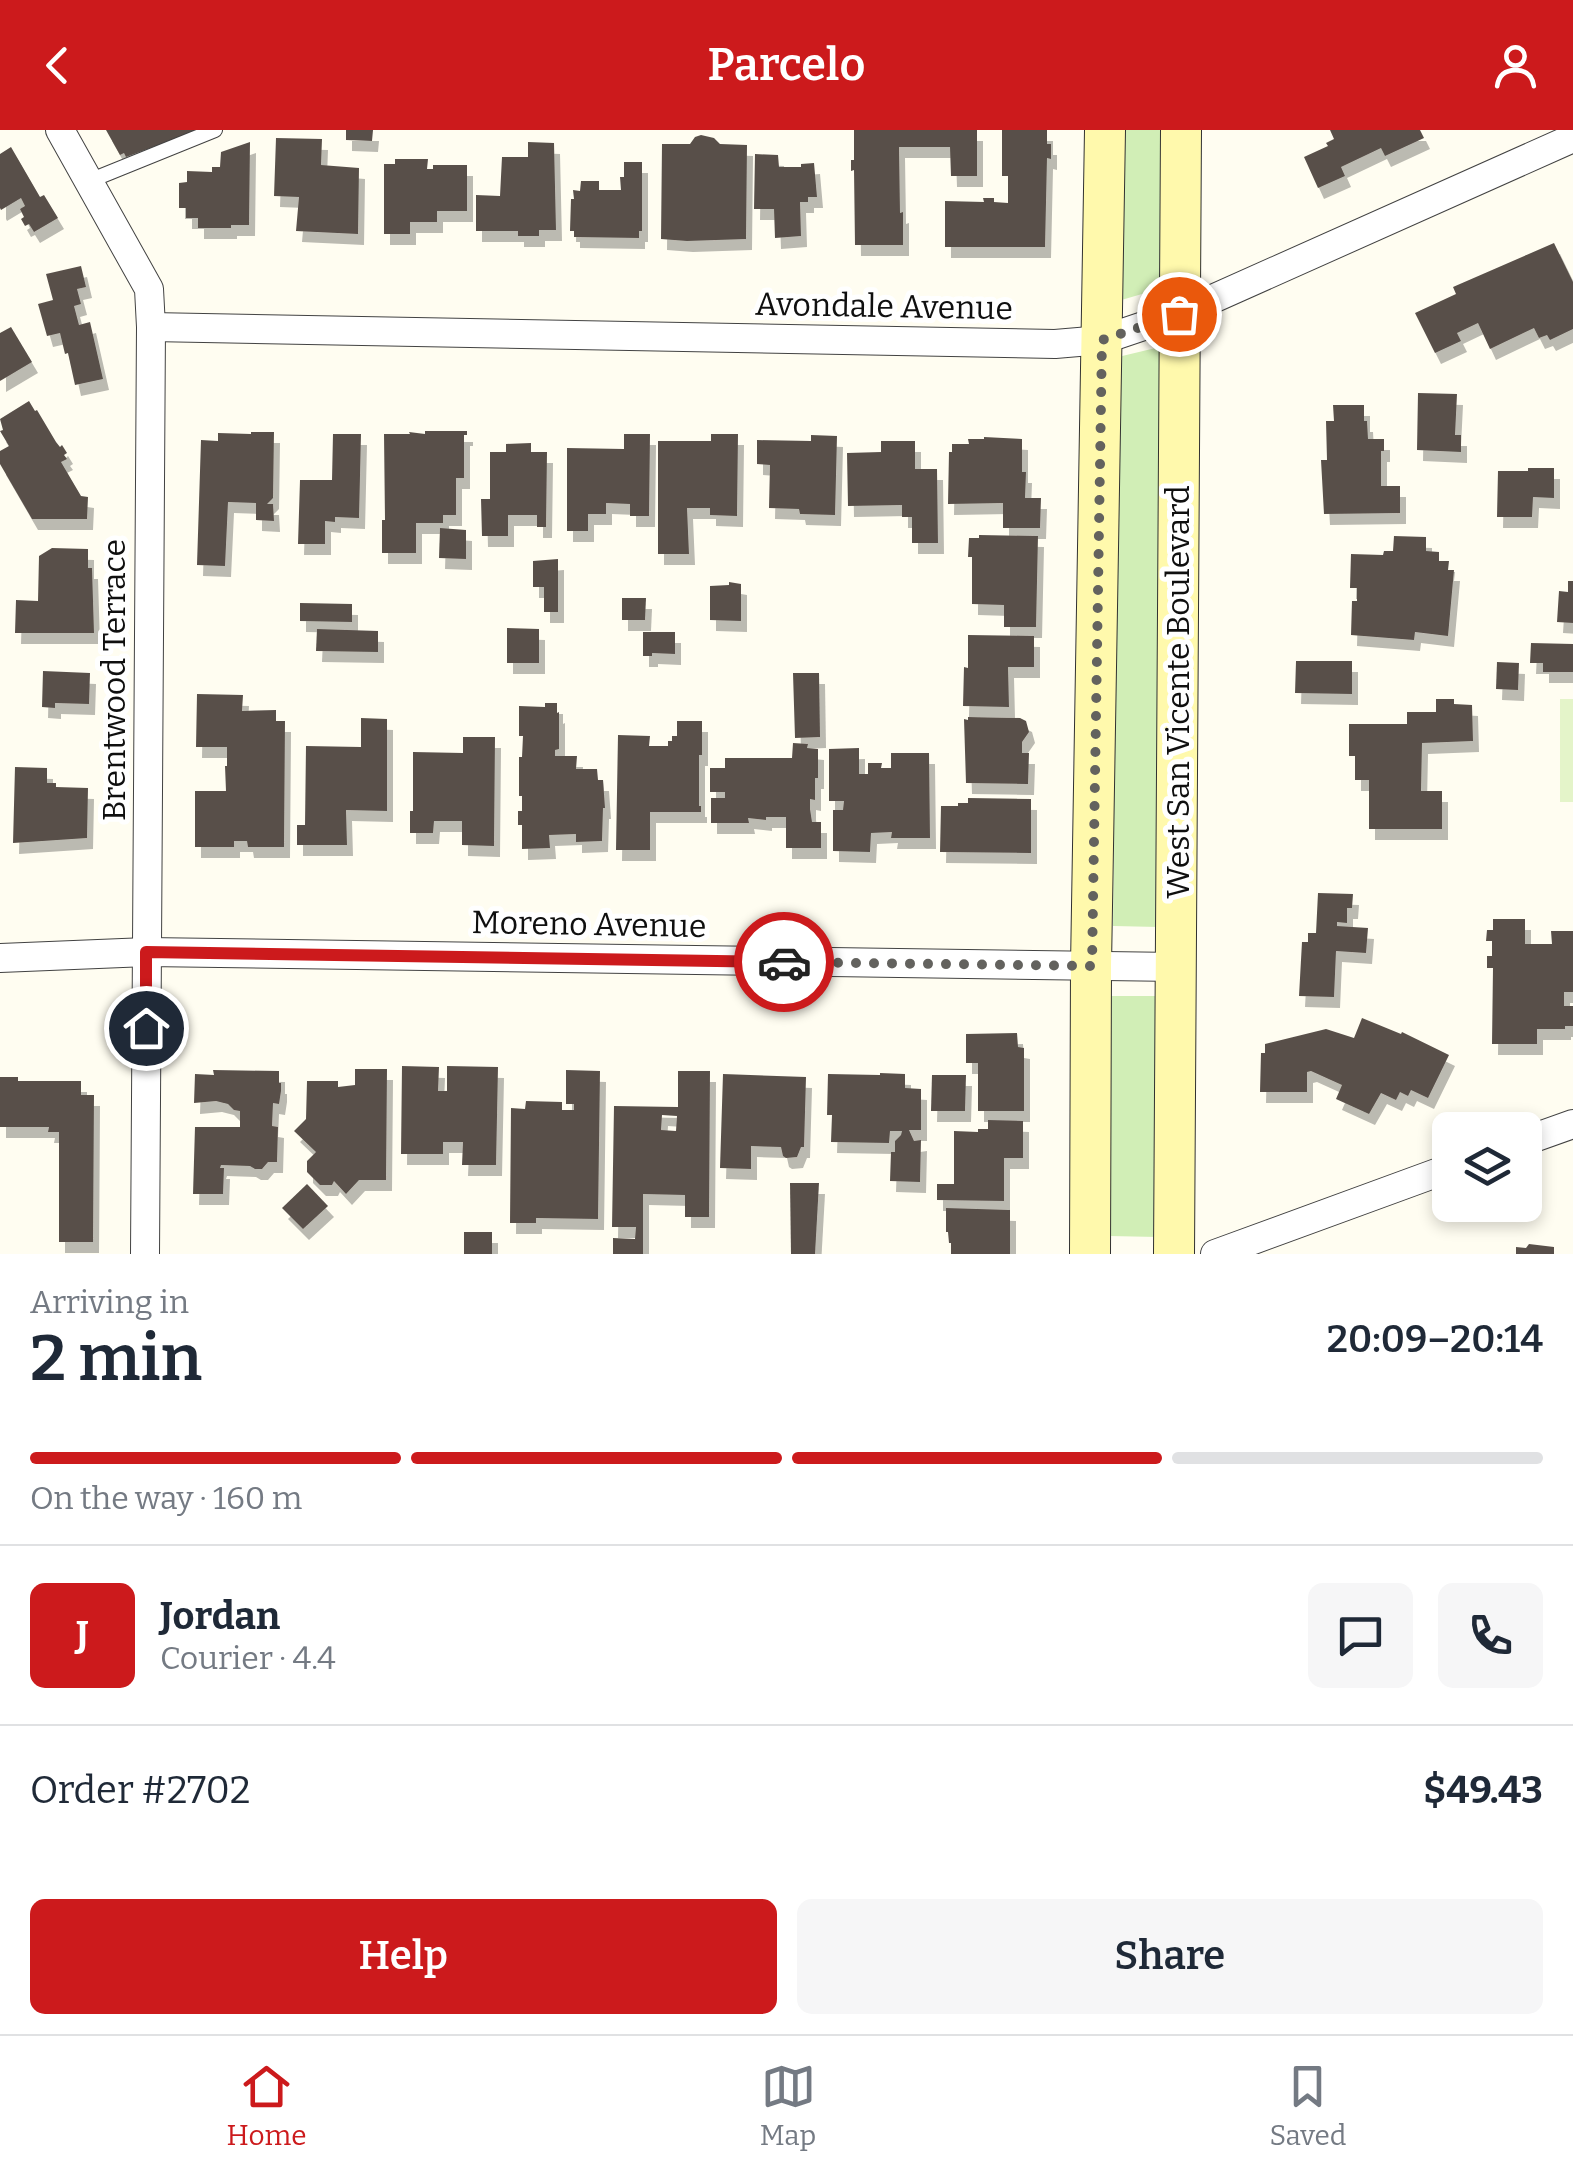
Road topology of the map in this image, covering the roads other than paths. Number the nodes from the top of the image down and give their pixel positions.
1 (60, 130) edge
2 (216, 130) edge
3 (1104, 130) edge
4 (1181, 130) edge
5 (1573, 138) edge
6 (89, 181) junction
7 (1179, 314) junction
8 (151, 327) junction
9 (1102, 340) junction
10 (146, 952) junction
11 (0, 958) edge
12 (1092, 966) junction
13 (1176, 967) junction
14 (1573, 1124) edge
15 (1542, 1135) edge
16 (1432, 1175) edge
17 (145, 1254) edge
18 (1090, 1254) edge
19 (1174, 1254) edge
20 (1216, 1254) edge

1 - 6 street, Brentwood Terrace
2 - 6 lane
3 - 9 main road
4 - 7 main road, West San Vicente Boulevard
5 - 7 street, Avondale Avenue
6 - 8 street, Brentwood Terrace
7 - 9 street, Avondale Avenue
7 - 13 main road, West San Vicente Boulevard
8 - 9 street, Avondale Avenue
8 - 10 street, Brentwood Terrace
9 - 12 main road
10 - 11 street, Moreno Avenue
10 - 12 street, Moreno Avenue
10 - 17 street, Brentwood Terrace
12 - 13 street, Moreno Avenue
12 - 18 main road
13 - 19 main road, West San Vicente Boulevard
14 - 15 street
16 - 20 street

